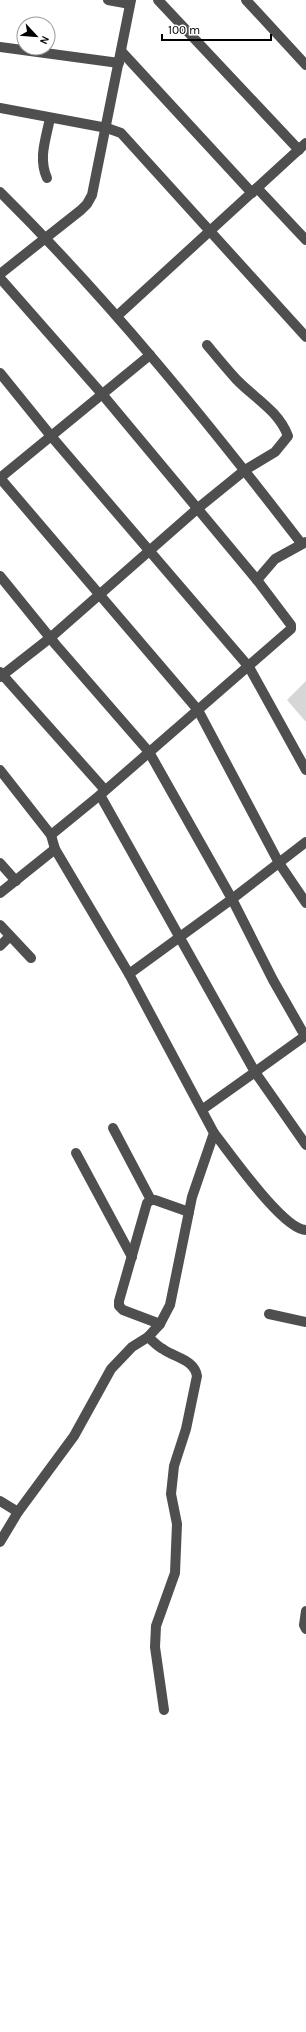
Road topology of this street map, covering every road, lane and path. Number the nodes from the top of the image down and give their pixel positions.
1 (108, 0) edge
2 (158, 0) edge
3 (246, 0) edge
4 (130, 2) edge
5 (0, 47) edge
6 (121, 51) junction
7 (119, 63) junction
8 (306, 65) edge
9 (0, 108) edge
10 (50, 118) junction
11 (107, 128) junction
12 (304, 147) edge
13 (47, 178) dead end
14 (254, 190) junction
15 (0, 192) edge
16 (209, 232) junction
17 (46, 238) junction
18 (306, 240) edge
19 (0, 274) edge
20 (0, 278) edge
21 (118, 316) junction
22 (306, 337) edge
23 (207, 345) dead end
24 (150, 355) junction
25 (0, 373) edge
26 (102, 394) junction
27 (51, 436) junction
28 (245, 470) junction
29 (197, 509) junction
30 (303, 542) edge
31 (149, 551) junction
32 (0, 576) edge
33 (257, 580) junction
34 (100, 593) junction
35 (50, 638) junction
36 (249, 667) junction
37 (1, 675) edge
38 (198, 710) junction
39 (149, 752) junction
40 (0, 770) edge
41 (306, 770) edge
42 (103, 793) junction
43 (51, 835) junction
44 (306, 842) edge
45 (55, 849) junction
46 (0, 863) edge
47 (279, 863) junction
48 (16, 881) junction
49 (0, 893) edge
50 (232, 899) junction
51 (306, 903) edge
52 (0, 925) edge
53 (10, 936) junction
54 (179, 938) junction
55 (0, 946) edge
56 (31, 958) dead end
57 (129, 974) junction
58 (306, 1036) edge
59 (255, 1072) junction
60 (202, 1109) junction
61 (113, 1128) dead end
62 (214, 1133) junction
63 (306, 1145) edge
64 (76, 1153) dead end
65 (151, 1200) junction
66 (189, 1212) junction
67 (306, 1230) edge
68 (132, 1257) junction
69 (269, 1314) dead end
70 (306, 1322) edge
71 (160, 1324) junction
72 (148, 1337) junction
73 (0, 1501) edge
74 (18, 1512) junction
75 (0, 1542) edge
76 (306, 1611) edge
77 (306, 1629) edge
78 (164, 1710) dead end

1 - 4 street
2 - 12 street
3 - 8 street
4 - 6 street
5 - 7 street
6 - 7 street
6 - 14 street
7 - 11 street
9 - 10 street
10 - 11 street
10 - 13 street
11 - 16 street
11 - 17 street
12 - 14 street
14 - 16 street
14 - 18 street
15 - 17 street
16 - 21 street
16 - 22 street
17 - 19 street
17 - 21 street
20 - 26 street
21 - 24 street
23 - 28 street
24 - 26 street
24 - 28 street
25 - 27 street
26 - 27 street
26 - 29 street
27 - 31 street
27 - 34 street
28 - 29 street
28 - 30 street
29 - 31 street
29 - 33 street
30 - 33 street
31 - 34 street
31 - 36 street
32 - 35 street
33 - 36 street
34 - 35 street
34 - 38 street
35 - 37 street
35 - 39 street
36 - 38 street
36 - 41 street
37 - 42 street
38 - 39 street
38 - 47 street
39 - 42 street
39 - 50 street
40 - 43 street
42 - 43 street
42 - 54 street
43 - 45 street
44 - 47 street
45 - 48 street
45 - 57 street
46 - 48 street
47 - 50 street
47 - 51 street
48 - 49 street
50 - 54 street
50 - 58 street
52 - 53 street
53 - 55 street
53 - 56 street
54 - 57 street
54 - 59 street
57 - 60 street
58 - 59 street
59 - 60 street
59 - 63 street
60 - 62 street
61 - 65 street
62 - 66 street
62 - 67 street
64 - 68 street
65 - 66 street
65 - 68 street
66 - 71 street
68 - 71 street
69 - 70 street
71 - 72 street
72 - 74 street
72 - 78 street
73 - 74 street
74 - 75 street
76 - 77 street

